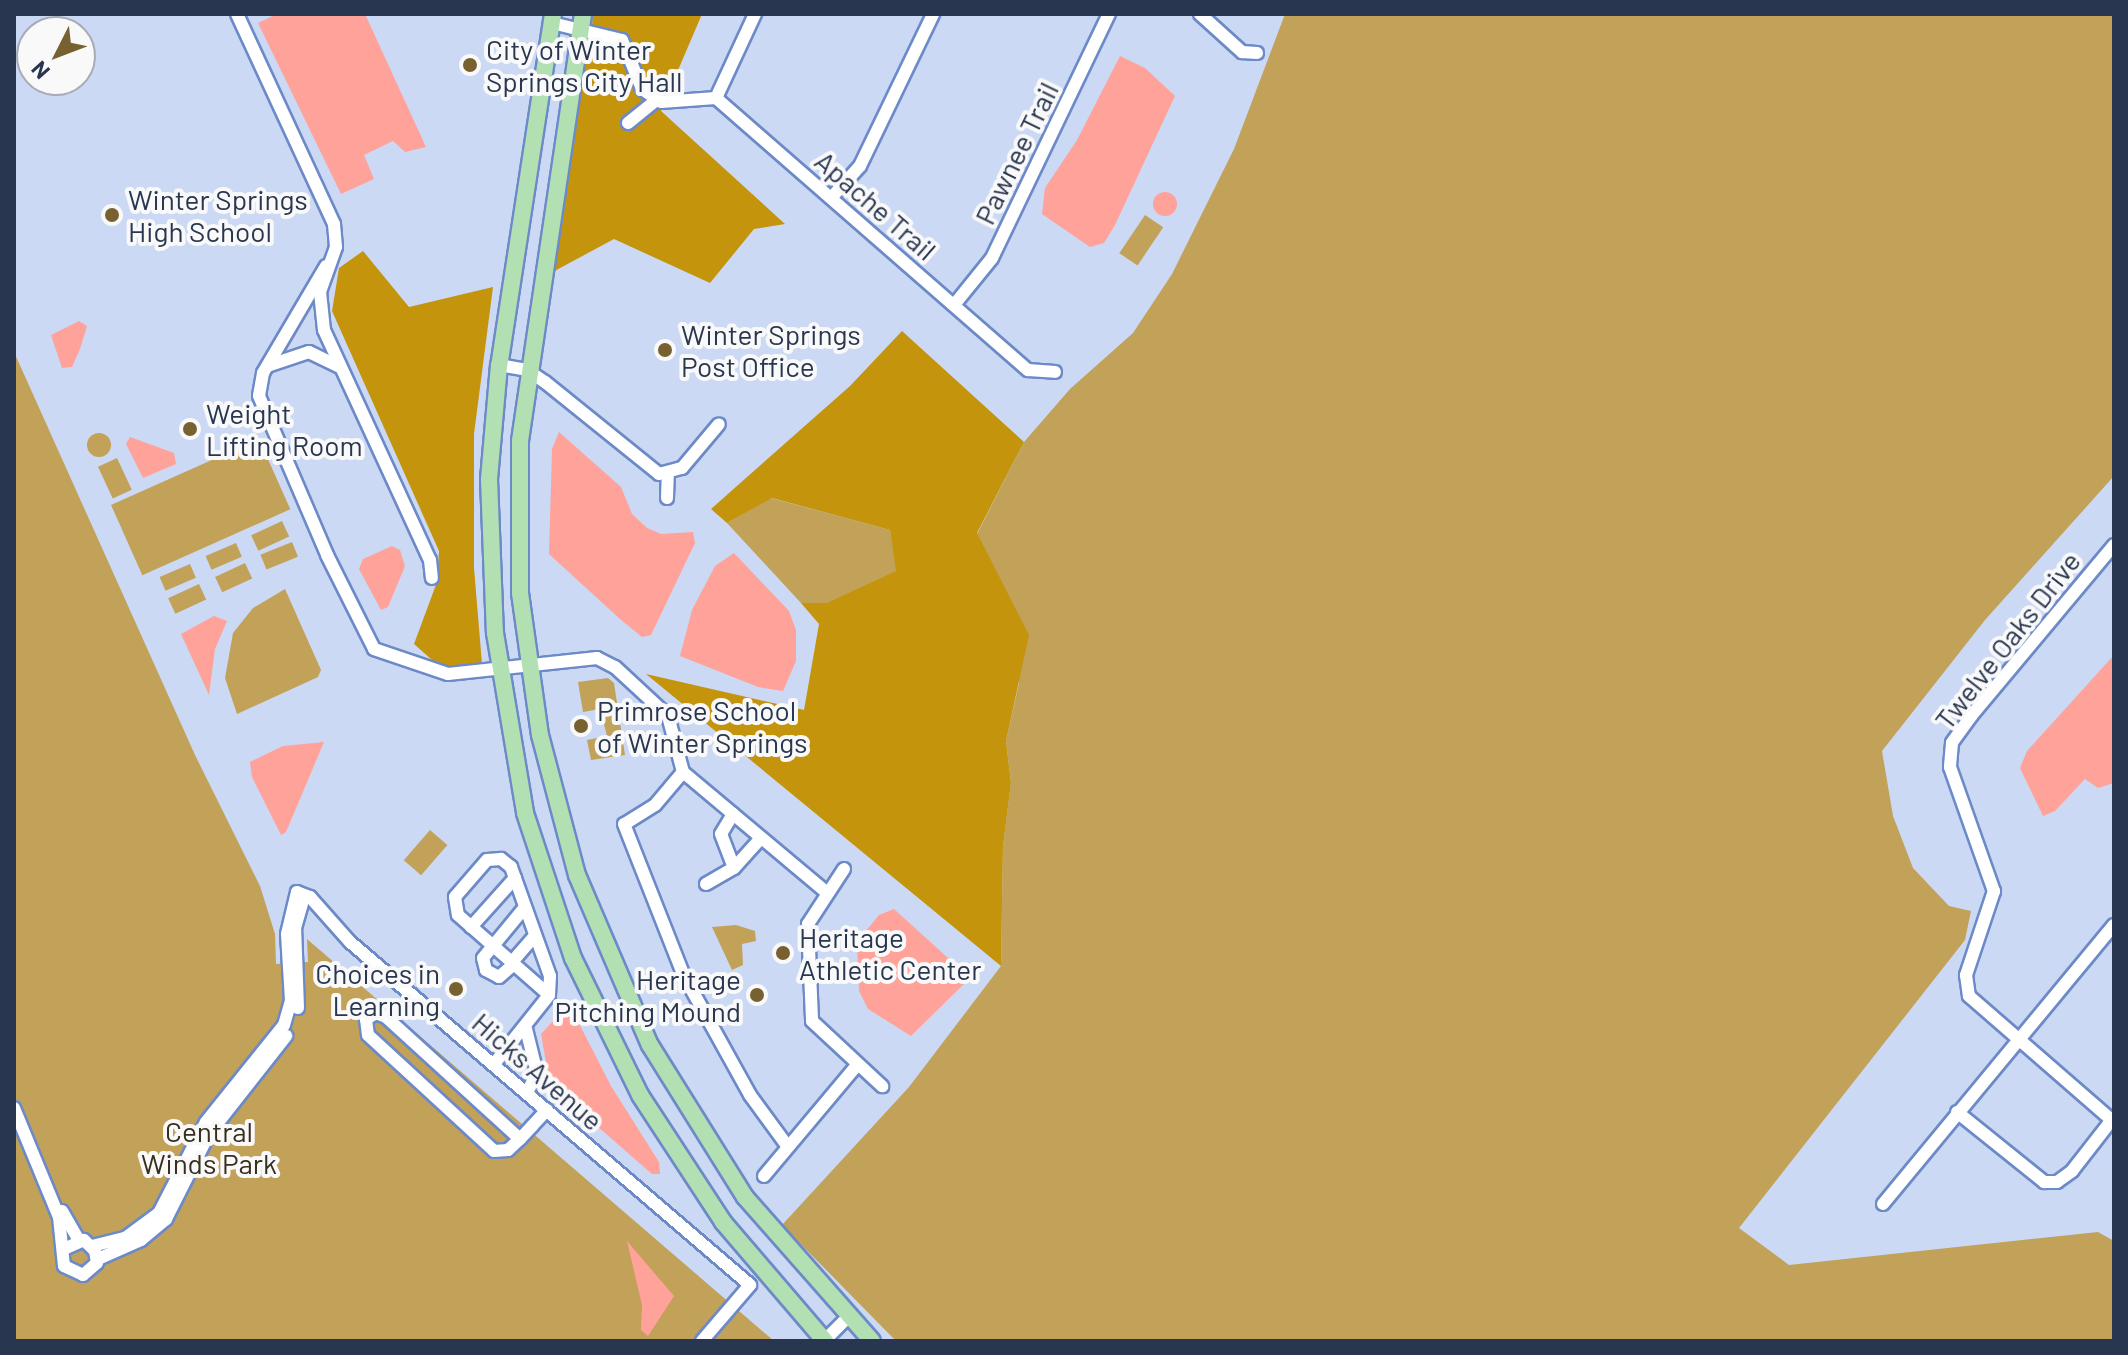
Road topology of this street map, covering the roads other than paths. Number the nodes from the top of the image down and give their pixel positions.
1 (237, 14) edge
2 (755, 14) edge
3 (933, 14) edge
4 (1109, 14) edge
5 (1200, 14) edge
6 (553, 19) edge
7 (582, 21) edge
8 (1257, 53) dead end
9 (716, 98) junction
10 (656, 100) junction
11 (628, 123) dead end
12 (831, 198) junction
13 (326, 266) junction
14 (954, 305) junction
15 (499, 365) junction
16 (267, 367) junction
17 (342, 370) junction
18 (527, 370) junction
19 (1055, 372) dead end
20 (719, 424) dead end
21 (668, 475) junction
22 (667, 498) dead end
23 (2114, 545) edge
24 (432, 578) dead end
25 (529, 668) junction
26 (500, 672) junction
27 (683, 772) junction
28 (733, 814) junction
29 (761, 838) junction
30 (734, 868) junction
31 (844, 869) dead end
32 (515, 878) junction
33 (706, 884) dead end
34 (826, 892) junction
35 (301, 894) junction
36 (525, 907) junction
37 (2114, 925) edge
38 (471, 927) junction
39 (535, 936) junction
40 (492, 945) junction
41 (513, 963) junction
42 (549, 995) junction
43 (526, 1029) junction
44 (2018, 1040) junction
45 (498, 1059) junction
46 (534, 1061) junction
47 (858, 1064) junction
48 (882, 1086) dead end
49 (527, 1093) junction
50 (14, 1108) edge
51 (547, 1110) junction
52 (1957, 1112) junction
53 (2113, 1120) edge
54 (520, 1139) junction
55 (788, 1147) junction
56 (764, 1176) dead end
57 (50, 1191) junction
58 (1883, 1204) dead end
59 (79, 1240) junction
60 (92, 1246) junction
61 (64, 1249) junction
62 (98, 1259) junction
63 (848, 1317) junction
64 (702, 1341) edge
65 (825, 1341) edge
66 (872, 1341) edge

1 - 13 street
2 - 9 street
3 - 12 street
4 - 14 street, Pawnee Trail
5 - 8 street
6 - 7 street
6 - 15 main road
7 - 10 street
7 - 18 main road
9 - 10 street
9 - 12 street, Apache Trail
10 - 11 street
12 - 14 street, Apache Trail
13 - 16 street
13 - 17 street
14 - 19 street, Apache Trail
15 - 18 street
15 - 26 main road
16 - 17 street
16 - 26 street
17 - 24 street
18 - 21 street
18 - 25 main road
20 - 21 street
21 - 22 street
23 - 44 street, Twelve Oaks Drive
25 - 26 street
25 - 27 street
25 - 63 main road
26 - 65 main road
27 - 28 street
27 - 55 street
28 - 29 street
28 - 30 street
29 - 30 street
29 - 34 street
30 - 33 street
31 - 34 street
32 - 36 street
32 - 38 street
32 - 38 street
34 - 47 street
35 - 45 street, Hicks Avenue
35 - 60 street
35 - 62 street
36 - 39 street
36 - 40 street
37 - 44 street
38 - 40 street
39 - 41 street
39 - 42 street
40 - 41 street
40 - 41 street
41 - 42 street
42 - 43 street
43 - 45 street
43 - 46 street
44 - 52 street
44 - 53 street, Twelve Oaks Drive
45 - 46 street
45 - 49 street, Hicks Avenue
46 - 49 street
47 - 48 street
47 - 55 street
49 - 51 street, Hicks Avenue
50 - 57 street
51 - 54 street
51 - 64 street, Hicks Avenue
52 - 53 street
52 - 58 street
54 - 54 street
55 - 56 street
57 - 59 street
57 - 61 street
59 - 60 street
59 - 61 street
60 - 62 street
61 - 62 street
63 - 65 street
63 - 66 main road

